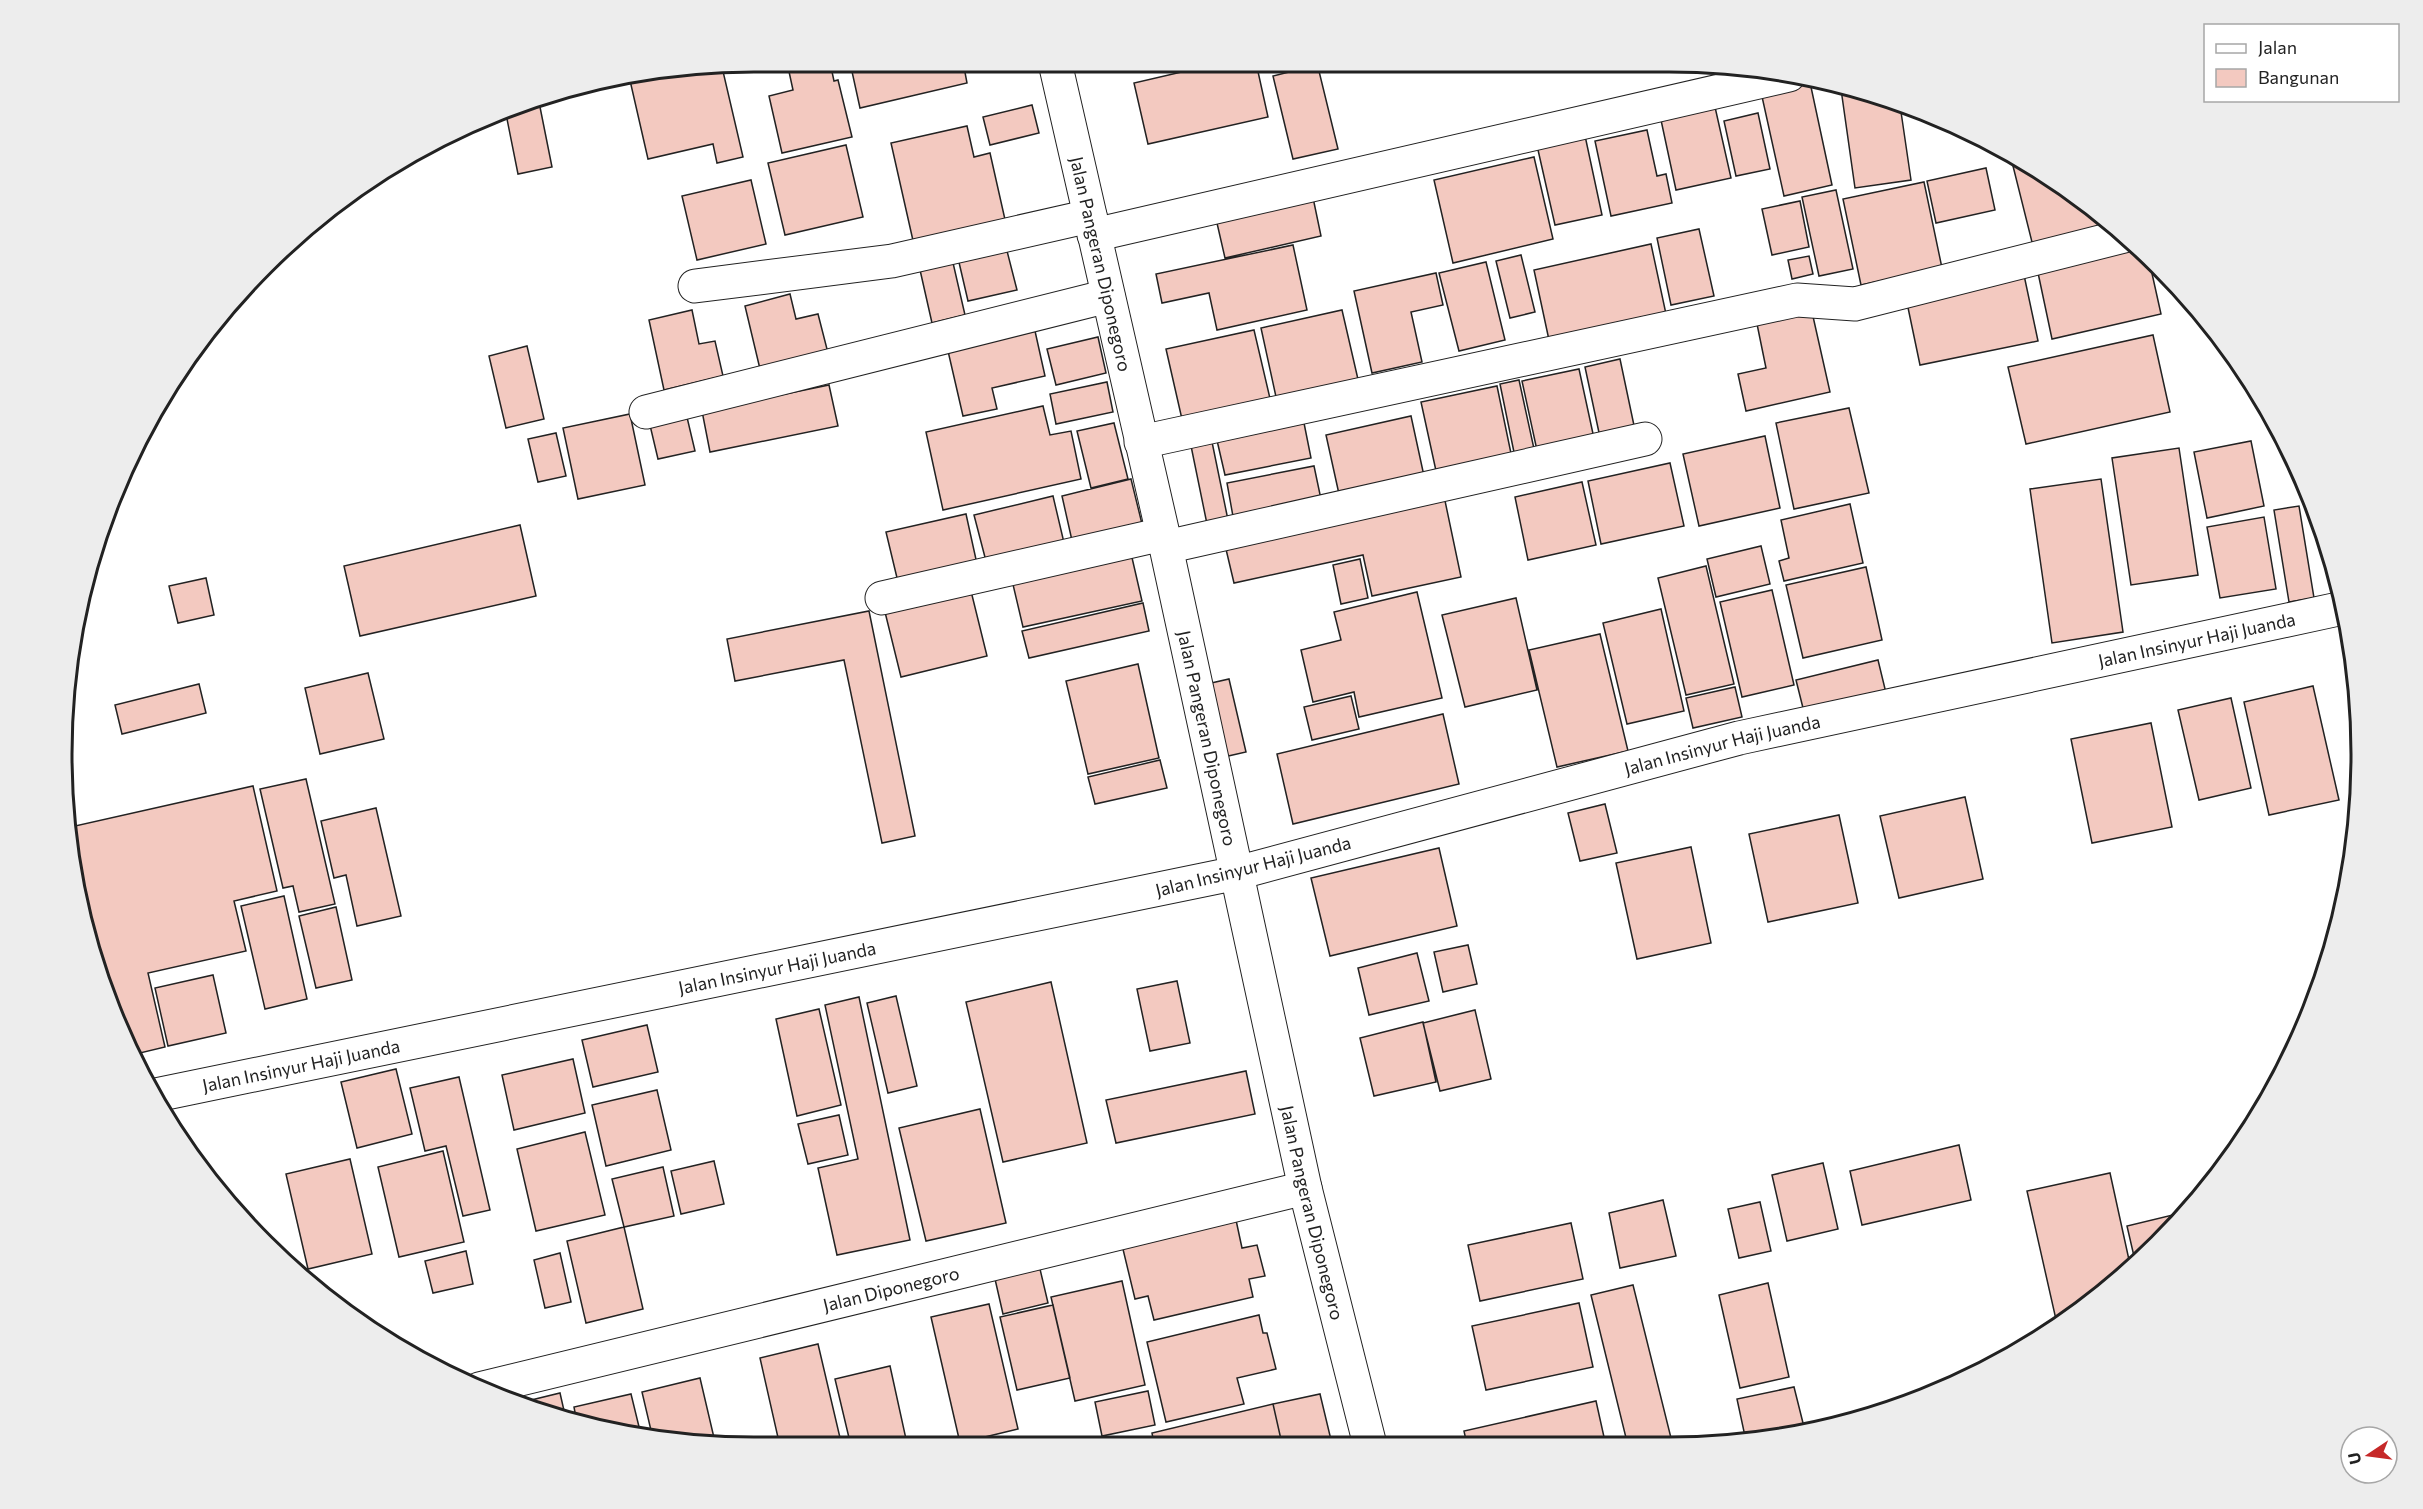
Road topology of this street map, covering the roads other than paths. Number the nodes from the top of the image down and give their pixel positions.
1 (1057, 72) edge
2 (1768, 80) edge
3 (1092, 225) junction
4 (2115, 238) edge
5 (695, 286) dead end
6 (1108, 296) junction
7 (646, 412) dead end
8 (1645, 439) dead end
9 (1141, 442) junction
10 (1164, 540) junction
11 (882, 598) dead end
12 (2335, 610) edge
13 (1237, 873) junction
14 (162, 1094) edge
15 (1305, 1188) junction
16 (494, 1385) edge
17 (1368, 1437) edge

1 - 3 street, Jalan Pangeran Diponegoro
2 - 3 street
3 - 5 street
3 - 6 street, Jalan Pangeran Diponegoro
4 - 9 street
6 - 7 street
6 - 9 street, Jalan Pangeran Diponegoro
8 - 10 street
9 - 10 street, Jalan Pangeran Diponegoro
10 - 11 street
10 - 13 street, Jalan Pangeran Diponegoro
12 - 13 street, Jalan Insinyur Haji Juanda
13 - 14 street, Jalan Insinyur Haji Juanda
13 - 15 street, Jalan Pangeran Diponegoro
15 - 16 street, Jalan Diponegoro
15 - 17 street, Jalan Pangeran Diponegoro

